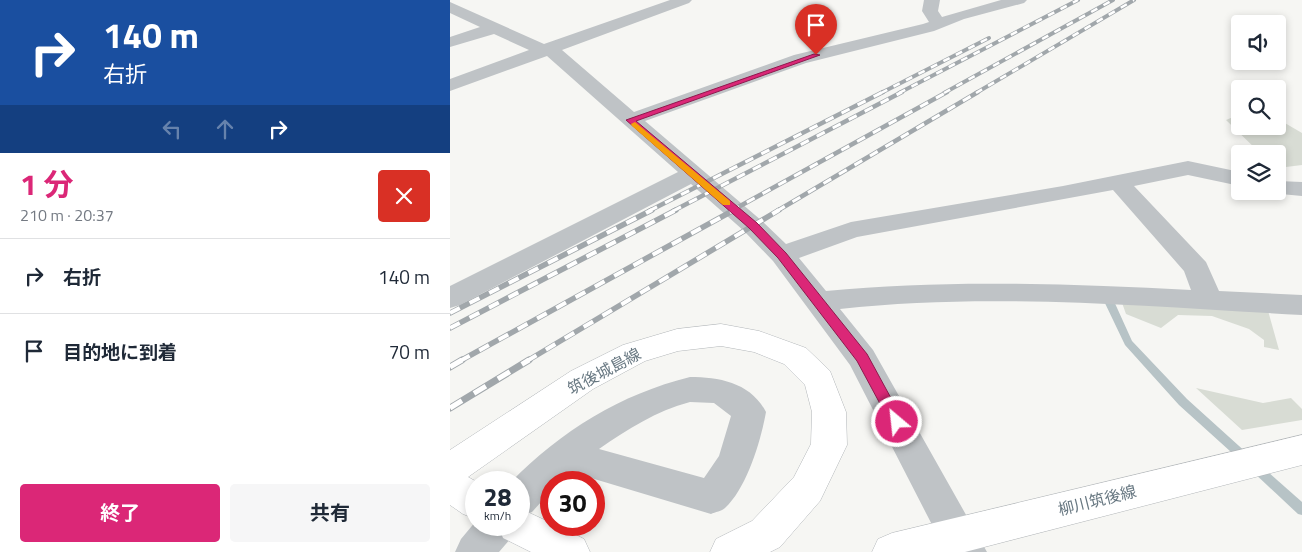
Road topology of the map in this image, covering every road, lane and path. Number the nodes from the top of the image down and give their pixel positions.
1 (684, 0) edge
2 (932, 0) edge
3 (1019, 0) edge
4 (450, 7) edge
5 (939, 24) junction
6 (495, 28) junction
7 (450, 42) edge
8 (546, 49) junction
9 (450, 86) edge
10 (630, 120) junction
11 (694, 174) junction
12 (1231, 177) edge
13 (1118, 182) junction
14 (1286, 188) edge
15 (1302, 189) edge
16 (782, 255) junction
17 (450, 298) edge
18 (1209, 300) junction
19 (819, 302) junction
20 (1302, 306) edge
21 (1302, 450) edge
22 (566, 456) junction
23 (450, 469) edge
24 (450, 485) edge
25 (530, 486) edge
26 (465, 495) edge
27 (530, 532) edge
28 (488, 536) edge
29 (962, 544) edge
30 (475, 552) edge
31 (570, 552) edge
32 (730, 552) edge
33 (892, 552) edge

1 - 8 street
2 - 5 street
3 - 5 street
4 - 6 street
5 - 10 street
6 - 7 street
6 - 8 street
8 - 9 street
8 - 10 street
10 - 11 street
11 - 16 street
11 - 17 street
12 - 13 street
13 - 16 street
13 - 18 street
14 - 15 street
16 - 19 street
18 - 19 street
18 - 20 street
19 - 29 street
21 - 29 main road, 柳川筑後線
22 - 22 street
22 - 25 street
23 - 32 main road, 筑後城島線
24 - 26 main road
27 - 31 main road
28 - 30 street
29 - 33 main road, 柳川筑後線

